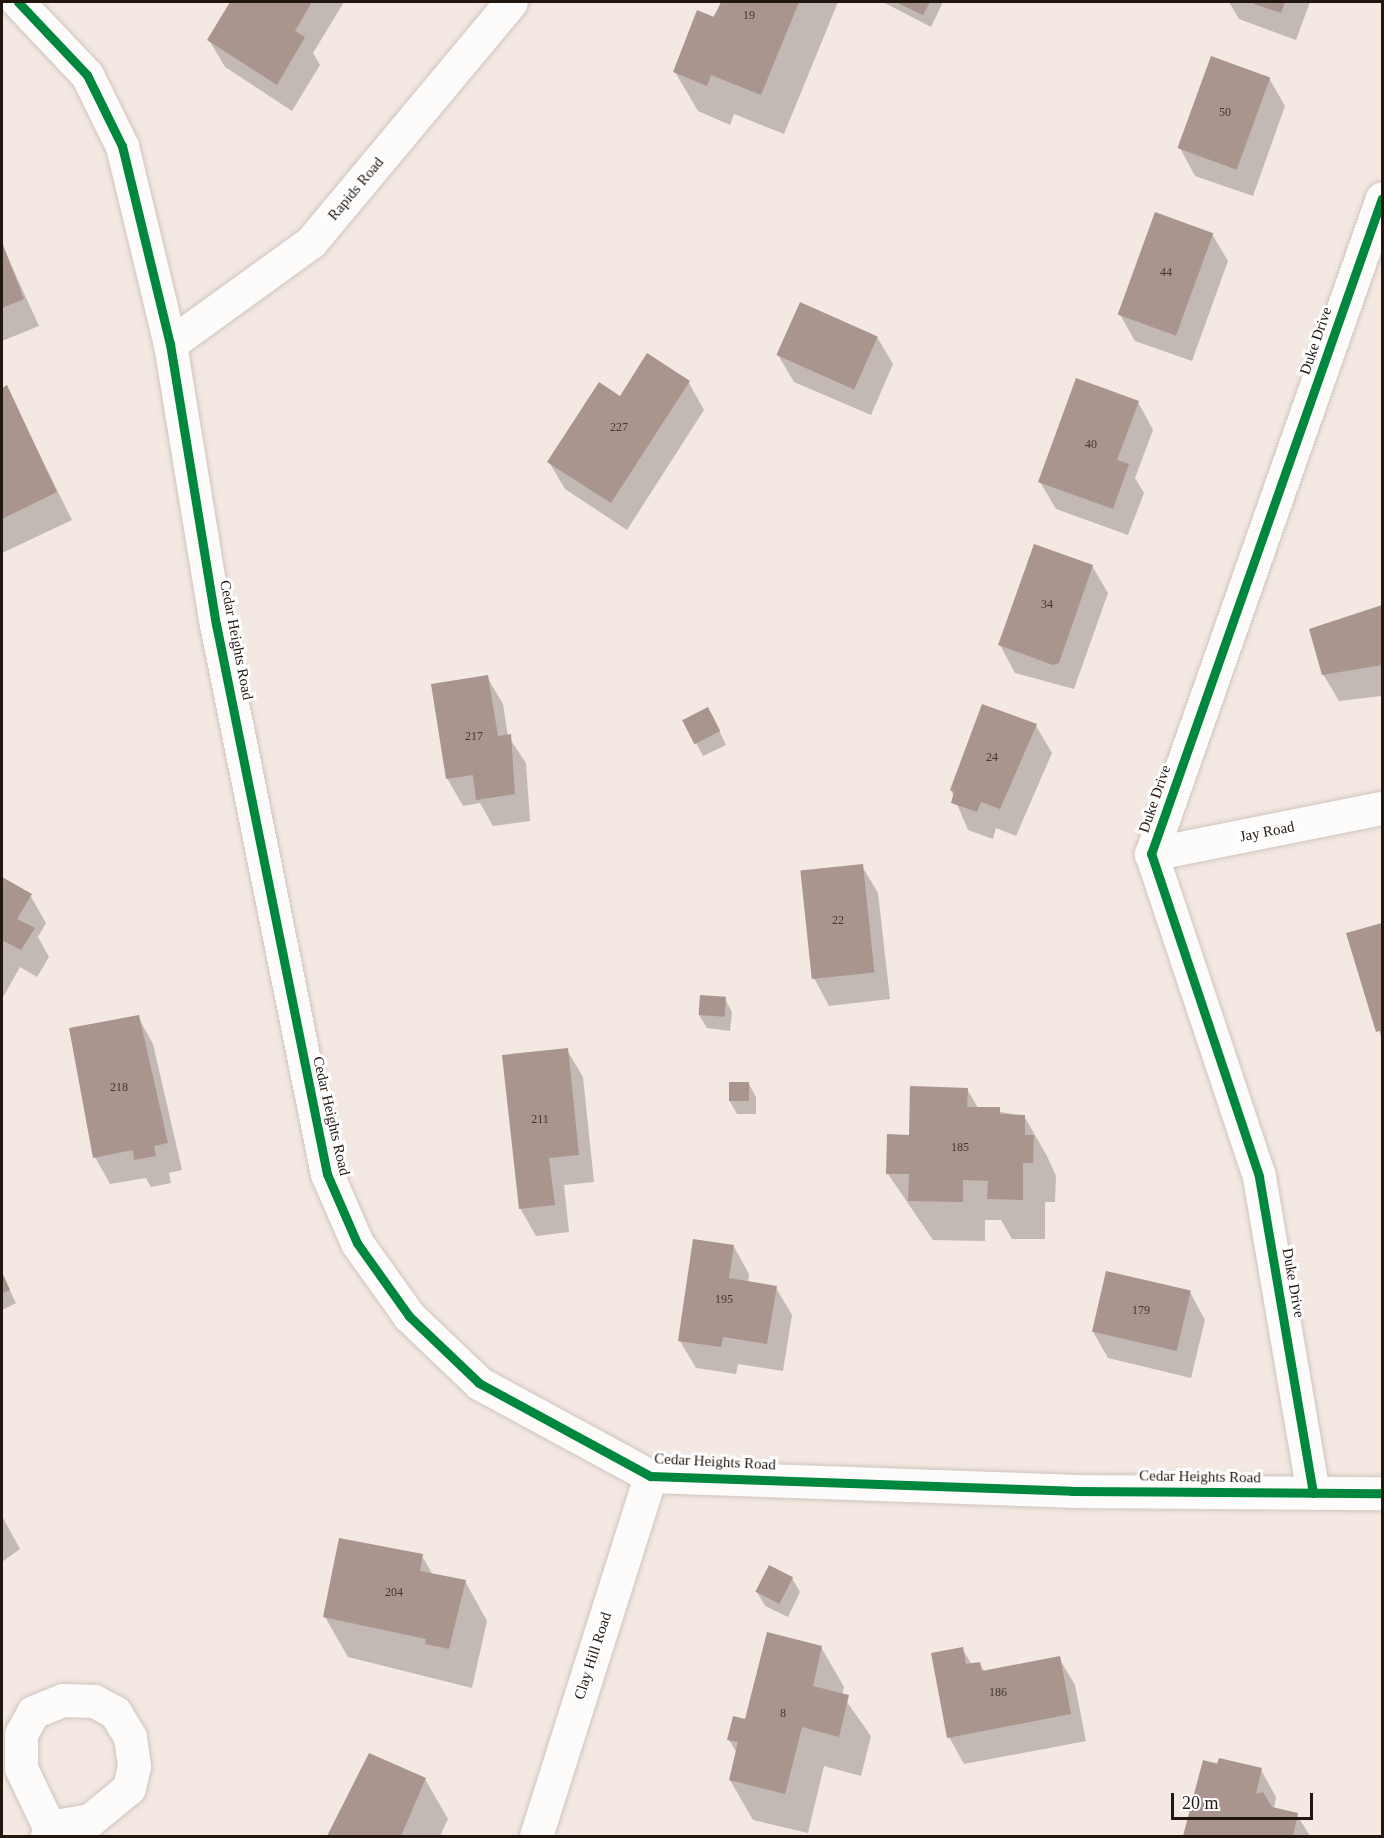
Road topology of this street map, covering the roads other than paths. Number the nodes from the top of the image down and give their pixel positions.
1 (18, 2) edge
2 (511, 2) edge
3 (1383, 198) edge
4 (170, 344) junction
5 (1383, 808) edge
6 (1151, 854) junction
7 (650, 1476) junction
8 (1313, 1493) junction
9 (1383, 1493) edge
10 (536, 1836) edge

1 - 4 street, Cedar Heights Road
2 - 4 street, Rapids Road
3 - 6 street, Duke Drive
4 - 7 street, Cedar Heights Road
5 - 6 street, Jay Road
6 - 8 street, Duke Drive
7 - 8 street, Cedar Heights Road
7 - 10 street, Clay Hill Road
8 - 9 street, Cedar Heights Road

